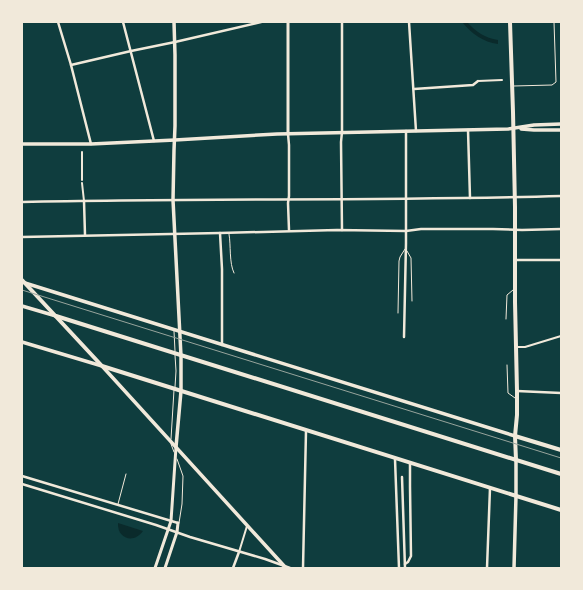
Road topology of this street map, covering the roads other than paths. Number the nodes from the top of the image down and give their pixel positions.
1 (58, 22) edge
2 (123, 22) edge
3 (174, 22) edge
4 (261, 22) edge
5 (288, 22) edge
6 (342, 22) edge
7 (409, 22) edge
8 (510, 22) edge
9 (554, 22) edge
10 (175, 42) junction
11 (131, 51) junction
12 (70, 65) junction
13 (502, 80) dead end
14 (478, 81) joint
15 (512, 86) junction
16 (414, 89) junction
17 (561, 124) edge
18 (514, 128) junction
19 (468, 130) junction
20 (561, 130) edge
21 (406, 131) junction
22 (416, 131) junction
23 (342, 132) junction
24 (288, 134) junction
25 (174, 140) junction
26 (154, 141) junction
27 (22, 144) edge
28 (90, 144) junction
29 (82, 152) dead end
30 (561, 196) edge
31 (514, 197) junction
32 (470, 198) junction
33 (289, 199) junction
34 (341, 199) junction
35 (406, 199) junction
36 (174, 200) junction
37 (84, 201) junction
38 (22, 202) edge
39 (561, 229) edge
40 (289, 230) junction
41 (342, 230) junction
42 (515, 230) junction
43 (406, 231) junction
44 (220, 233) junction
45 (229, 233) junction
46 (175, 234) junction
47 (85, 235) junction
48 (22, 237) edge
49 (405, 248) junction
50 (515, 260) junction
51 (561, 260) edge
52 (234, 273) dead end
53 (22, 283) edge
54 (515, 289) junction
55 (412, 301) dead end
56 (22, 306) edge
57 (398, 313) dead end
58 (56, 316) junction
59 (506, 319) dead end
60 (174, 329) junction
61 (180, 331) junction
62 (561, 336) edge
63 (404, 337) dead end
64 (22, 342) edge
65 (222, 345) junction
66 (516, 347) junction
67 (175, 354) junction
68 (181, 356) junction
69 (507, 365) dead end
70 (102, 366) junction
71 (174, 389) junction
72 (181, 391) junction
73 (517, 391) junction
74 (561, 393) edge
75 (517, 400) junction
76 (306, 431) junction
77 (515, 436) junction
78 (171, 442) junction
79 (176, 447) junction
80 (561, 450) edge
81 (175, 456) junction
82 (395, 458) junction
83 (516, 460) junction
84 (410, 463) junction
85 (126, 474) dead end
86 (561, 474) edge
87 (22, 476) edge
88 (402, 477) dead end
89 (22, 484) edge
90 (490, 488) junction
91 (516, 496) junction
92 (118, 505) junction
93 (561, 510) edge
94 (171, 521) junction
95 (178, 523) junction
96 (248, 526) junction
97 (168, 529) junction
98 (177, 532) junction
99 (239, 552) junction
100 (405, 566) edge
101 (285, 567) edge
102 (155, 568) edge
103 (165, 568) edge
104 (233, 568) edge
105 (290, 568) edge
106 (303, 568) edge
107 (399, 568) edge
108 (487, 568) edge
109 (514, 568) edge

1 - 12 street
2 - 11 street
3 - 10 main road
4 - 10 street
5 - 24 street
6 - 23 street
7 - 16 street
8 - 15 main road
9 - 15 lane
10 - 11 street
10 - 25 main road
11 - 12 street
11 - 26 street
12 - 28 street
13 - 14 street
14 - 16 street
15 - 18 main road
16 - 22 street
17 - 18 main road
18 - 19 main road
18 - 20 main road
18 - 31 main road
19 - 22 main road
19 - 32 street
21 - 22 main road
21 - 23 main road
21 - 35 street
23 - 24 main road
23 - 34 street
24 - 25 main road
24 - 33 street
25 - 26 main road
25 - 36 main road
26 - 28 main road
27 - 28 main road
29 - 37 street
30 - 31 street
31 - 32 street
31 - 42 main road
32 - 35 street
33 - 34 street
33 - 36 street
33 - 40 street
34 - 35 street
34 - 41 street
35 - 43 street
36 - 37 street
36 - 46 main road
37 - 38 street
37 - 47 street
39 - 42 street
40 - 41 street
40 - 45 street
41 - 43 street
42 - 43 street
42 - 50 main road
43 - 49 street
44 - 45 street
44 - 46 street
44 - 65 street
45 - 52 lane
46 - 47 street
46 - 61 main road
47 - 48 street
49 - 55 lane
49 - 57 lane
49 - 63 street
50 - 51 street
50 - 54 main road
53 - 58 main road
53 - 60 main road
54 - 59 lane
54 - 66 main road
56 - 58 main road
58 - 67 main road
58 - 70 main road
60 - 61 main road
60 - 67 lane
61 - 65 main road
61 - 68 main road
62 - 66 street
64 - 70 main road
65 - 77 main road
66 - 73 main road
67 - 68 main road
67 - 71 lane
68 - 72 main road
68 - 83 main road
69 - 75 lane
70 - 71 main road
70 - 78 main road
71 - 72 main road
71 - 78 lane
72 - 76 main road
72 - 79 main road
73 - 74 street
73 - 75 main road
75 - 77 main road
76 - 82 main road
76 - 106 street
77 - 80 main road
77 - 83 main road
78 - 79 main road
78 - 81 lane
79 - 81 street
79 - 96 main road
81 - 94 street
81 - 95 lane
82 - 84 main road
82 - 107 street
83 - 86 main road
83 - 91 main road
84 - 90 main road
84 - 100 street
85 - 92 lane
87 - 92 street
88 - 100 street
89 - 97 street
90 - 91 main road
90 - 108 street
91 - 93 main road
91 - 109 main road
92 - 94 street
94 - 95 street
94 - 97 street
95 - 98 street
96 - 99 street
96 - 101 main road
97 - 98 street
97 - 102 street
98 - 99 street
98 - 103 street
99 - 101 street
99 - 104 street
101 - 105 street

